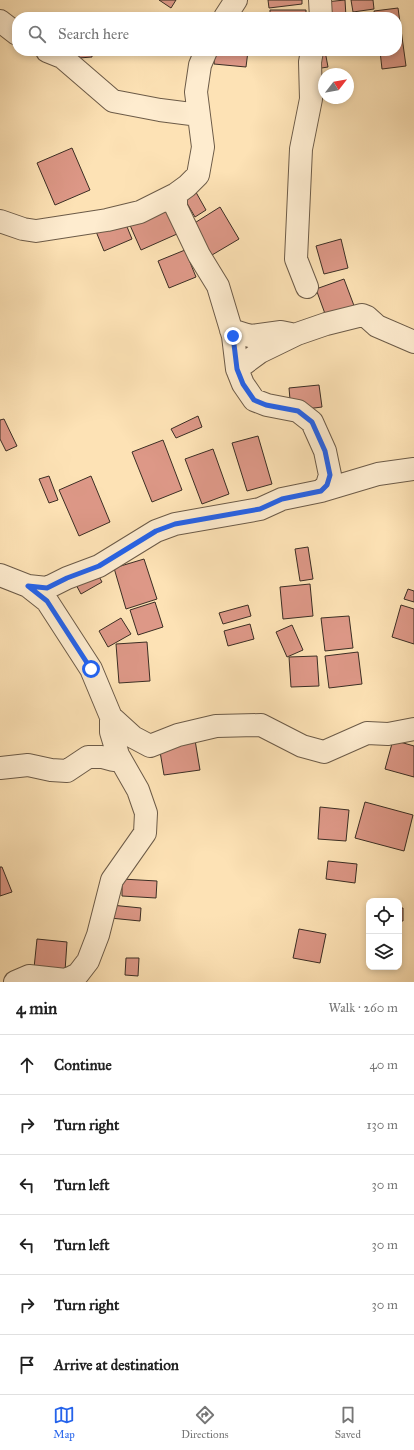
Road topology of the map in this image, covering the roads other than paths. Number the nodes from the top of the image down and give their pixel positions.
1 (236, 0) edge
2 (320, 0) edge
3 (228, 12) edge
4 (320, 12) edge
5 (0, 21) edge
6 (12, 30) edge
7 (59, 56) edge
8 (204, 56) edge
9 (311, 56) edge
10 (199, 115) junction
11 (176, 194) junction
12 (0, 221) edge
13 (308, 287) dead end
14 (232, 330) junction
15 (297, 334) junction
16 (414, 342) edge
17 (237, 369) junction
18 (414, 469) edge
19 (321, 491) junction
20 (0, 575) edge
21 (28, 586) junction
22 (111, 717) junction
23 (414, 729) edge
24 (118, 755) junction
25 (0, 768) edge
26 (15, 982) edge

1 - 3 street
2 - 4 street
5 - 6 street
7 - 10 street
8 - 10 street
9 - 13 street
10 - 11 street
11 - 12 street
11 - 14 street
14 - 15 street
14 - 17 street
15 - 16 street
15 - 17 street
17 - 19 street
18 - 19 street
19 - 21 street
20 - 21 street
21 - 22 street
22 - 23 street
22 - 24 street
24 - 25 street
24 - 26 street

